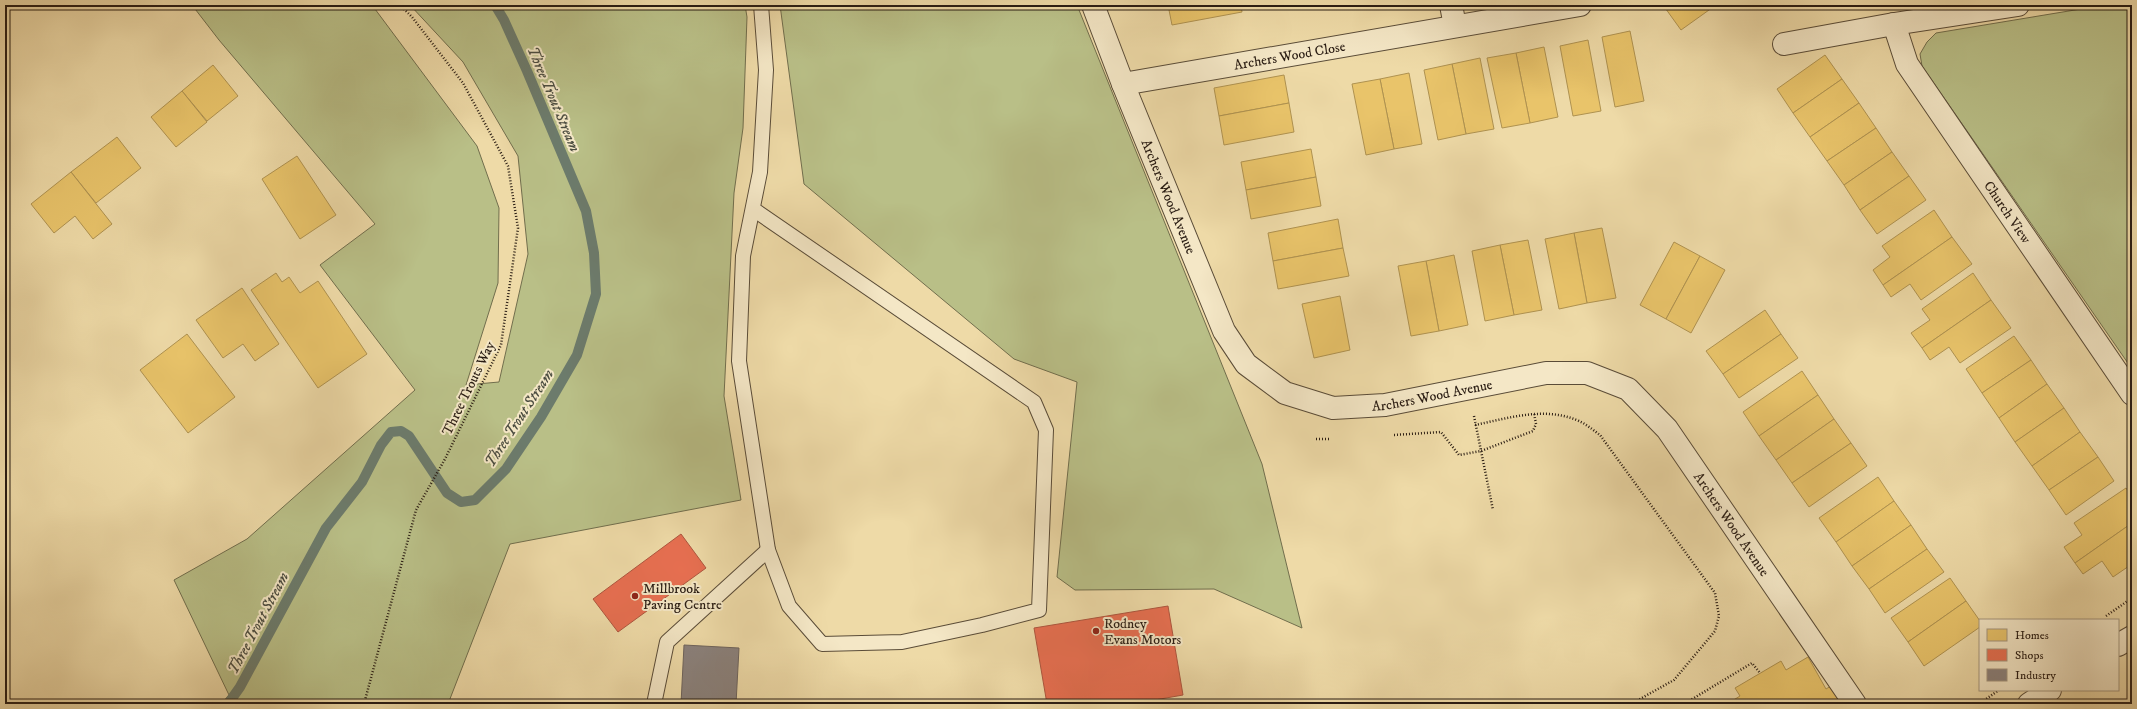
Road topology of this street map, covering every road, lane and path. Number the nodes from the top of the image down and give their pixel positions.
1 (400, 5) edge
2 (761, 5) edge
3 (1094, 5) edge
4 (1451, 5) edge
5 (1580, 5) edge
6 (2018, 5) edge
7 (1894, 24) junction
8 (1456, 26) junction
9 (1784, 44) dead end
10 (1123, 84) junction
11 (753, 208) junction
12 (1468, 388) junction
13 (2132, 394) edge
14 (1534, 413) junction
15 (1476, 425) junction
16 (1386, 435) dead end
17 (1332, 438) dead end
18 (1316, 440) dead end
19 (1481, 452) junction
20 (1493, 510) dead end
21 (768, 550) junction
22 (2132, 598) edge
23 (2102, 619) edge
24 (2132, 637) edge
25 (2119, 644) edge
26 (1760, 673) dead end
27 (1998, 691) edge
28 (2048, 691) edge
29 (364, 704) edge
30 (654, 704) edge
31 (1631, 704) edge
32 (1684, 704) edge
33 (1855, 704) edge
34 (1978, 704) edge
35 (2029, 704) edge

1 - 29 path, Three Trouts Way
2 - 11 lane
3 - 10 street, Archers Wood Avenue
4 - 8 street
5 - 8 street, Archers Wood Close
6 - 7 street
7 - 9 street
7 - 13 street, Church View
8 - 10 street, Archers Wood Close
10 - 12 street, Archers Wood Avenue
11 - 21 lane
11 - 21 lane
12 - 15 path
12 - 33 street, Archers Wood Avenue
14 - 15 path
14 - 19 path
14 - 31 path
15 - 19 path
16 - 19 path
17 - 18 path
19 - 20 path
21 - 30 lane
22 - 23 path
24 - 25 street
26 - 32 path
27 - 34 path
28 - 35 street

